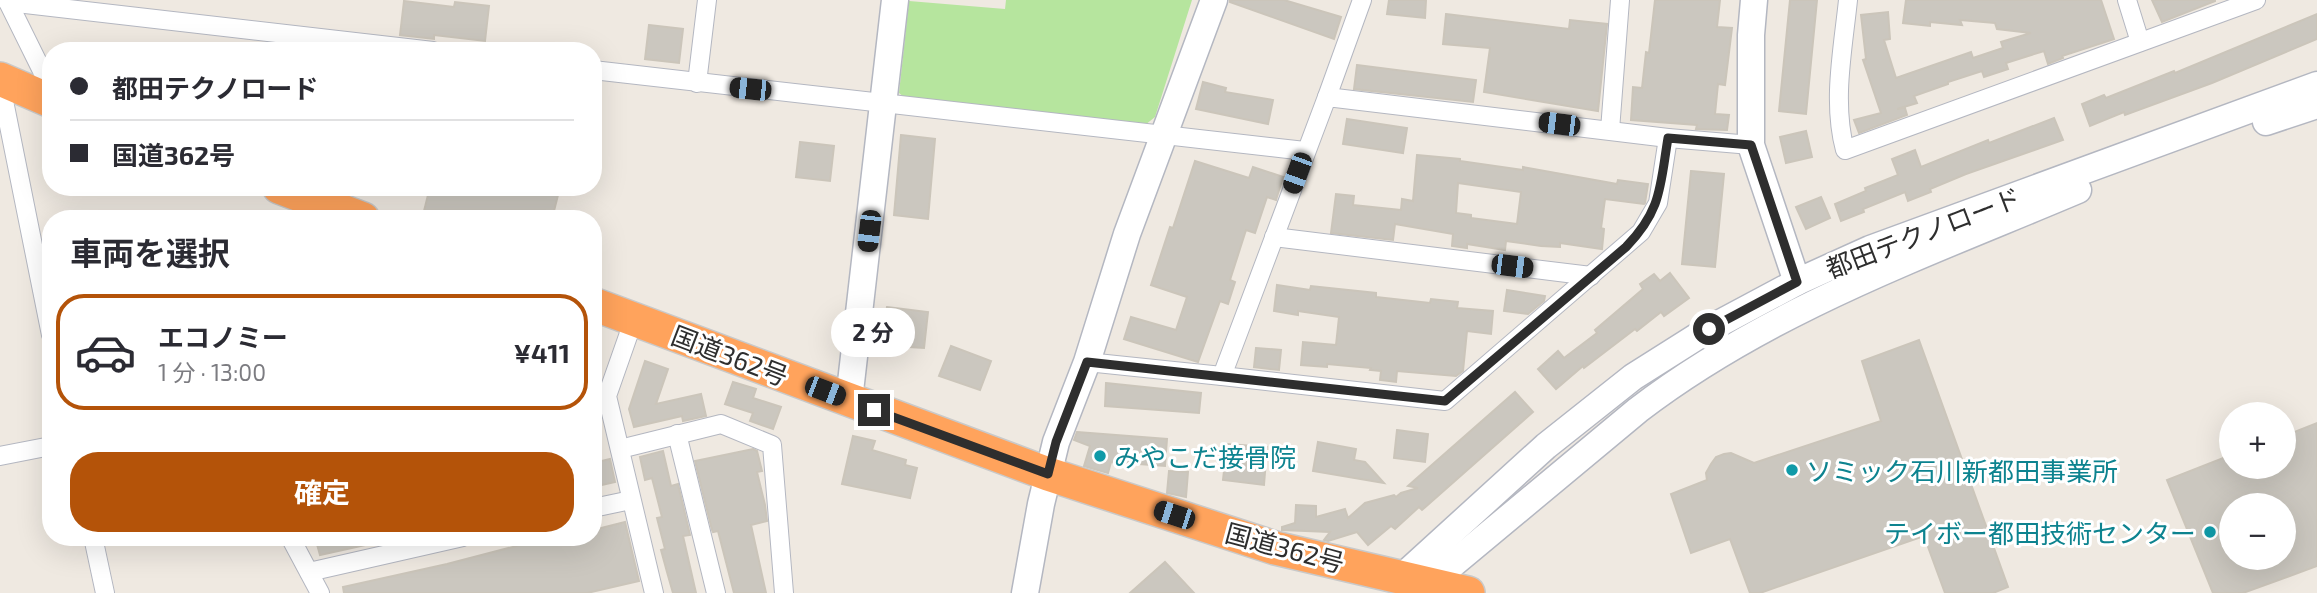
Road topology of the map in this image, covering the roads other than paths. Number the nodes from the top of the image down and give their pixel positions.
1 (707, 0) edge
2 (895, 0) edge
3 (1214, 0) edge
4 (1362, 0) edge
5 (1620, 0) edge
6 (1754, 0) edge
7 (1848, 0) edge
8 (2127, 0) edge
9 (2256, 0) edge
10 (8, 1) edge
11 (356, 42) edge
12 (2140, 42) junction
13 (42, 71) edge
14 (602, 71) edge
15 (0, 80) edge
16 (697, 83) junction
17 (2317, 85) edge
18 (42, 97) edge
19 (1327, 97) junction
20 (883, 103) junction
21 (2317, 104) edge
22 (1610, 130) junction
23 (1162, 135) junction
24 (1668, 138) junction
25 (1751, 145) junction
26 (1305, 151) junction
27 (303, 196) edge
28 (339, 210) edge
29 (1274, 237) junction
30 (1591, 276) junction
31 (1797, 282) junction
32 (42, 290) edge
33 (602, 307) edge
34 (634, 319) junction
35 (1087, 362) junction
36 (1222, 376) junction
37 (602, 393) edge
38 (849, 400) junction
39 (602, 403) edge
40 (677, 434) junction
41 (42, 448) edge
42 (620, 449) junction
43 (0, 456) edge
44 (1048, 474) junction
45 (631, 500) junction
46 (602, 506) edge
47 (95, 546) edge
48 (295, 546) edge
49 (423, 546) edge
50 (309, 572) junction
51 (1409, 587) edge
52 (105, 593) edge
53 (320, 593) edge
54 (654, 593) edge
55 (716, 593) edge
56 (785, 593) edge
57 (1025, 593) edge
58 (1468, 593) edge

1 - 16 street
2 - 20 street
3 - 23 street
4 - 19 street
5 - 22 street
6 - 25 street
7 - 12 street
8 - 12 street
9 - 12 street
10 - 11 street
10 - 13 street
14 - 16 street
15 - 18 highway
15 - 32 street
16 - 20 street
17 - 31 street, 都田テクノロード
19 - 22 street
19 - 26 street
20 - 23 street
20 - 38 street
21 - 51 street, 都田テクノロード
22 - 24 street
23 - 26 street
23 - 35 street
24 - 25 street
24 - 30 street
25 - 31 street
26 - 29 street
27 - 28 highway
29 - 30 street
29 - 36 street
30 - 36 street
31 - 51 street, 都田テクノロード
33 - 34 highway, 国道362号
34 - 37 street
34 - 38 highway, 国道362号
35 - 36 street
35 - 44 street
38 - 44 highway, 国道362号
39 - 42 street
40 - 42 street
40 - 55 street
40 - 56 street
41 - 43 street
42 - 45 street
44 - 51 highway, 国道362号
44 - 57 street
45 - 46 street
45 - 54 street
47 - 52 street
48 - 50 street
49 - 50 street
50 - 53 street
51 - 58 highway, 国道362号

